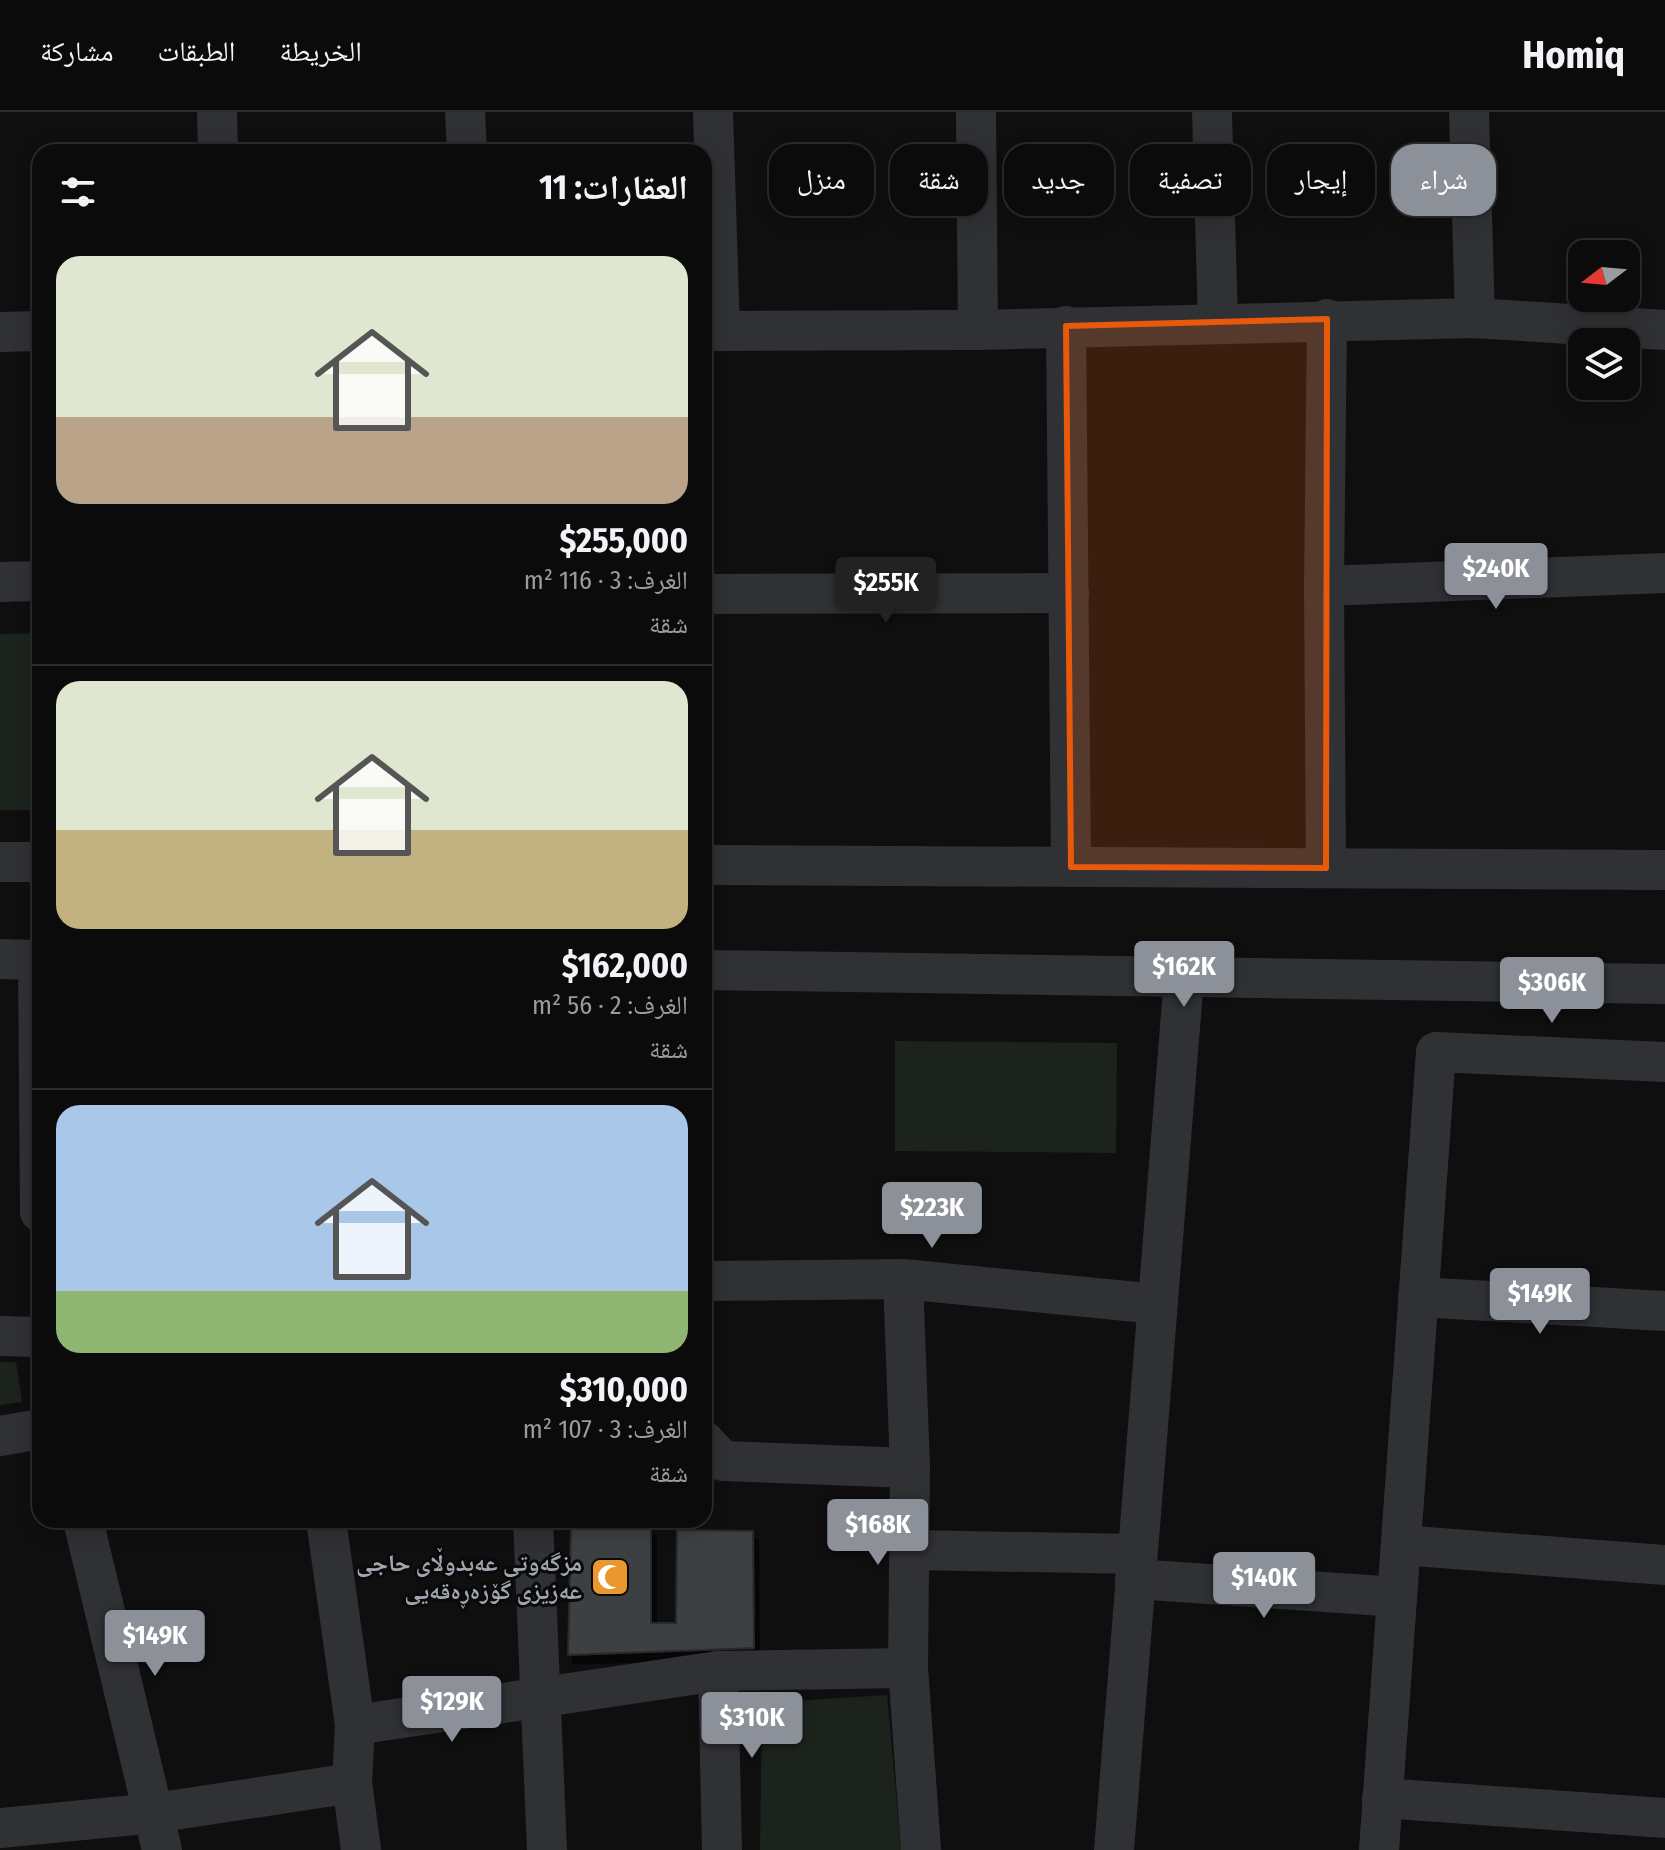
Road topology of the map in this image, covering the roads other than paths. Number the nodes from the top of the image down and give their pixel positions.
1 (217, 112) edge
2 (465, 112) edge
3 (713, 112) edge
4 (976, 112) edge
5 (1212, 112) edge
6 (1469, 112) edge
7 (218, 144) edge
8 (467, 144) edge
9 (1475, 318) junction
10 (1327, 319) junction
11 (1218, 324) junction
12 (1066, 326) junction
13 (978, 330) junction
14 (1665, 330) edge
15 (32, 331) edge
16 (712, 331) edge
17 (0, 332) edge
18 (1665, 573) edge
19 (32, 581) edge
20 (0, 582) edge
21 (1324, 586) junction
22 (1069, 593) junction
23 (712, 594) edge
24 (0, 862) edge
25 (32, 862) edge
26 (712, 865) edge
27 (1071, 867) junction
28 (1326, 868) junction
29 (1665, 870) edge
30 (26, 960) edge
31 (712, 970) edge
32 (1184, 977) junction
33 (1665, 984) edge
34 (1665, 1062) edge
35 (32, 1068) edge
36 (903, 1279) junction
37 (712, 1281) edge
38 (1418, 1297) junction
39 (1157, 1304) junction
40 (1665, 1311) edge
41 (0, 1336) edge
42 (32, 1337) edge
43 (32, 1430) edge
44 (0, 1436) edge
45 (712, 1449) edge
46 (910, 1468) junction
47 (85, 1528) edge
48 (327, 1528) edge
49 (533, 1528) edge
50 (1401, 1545) junction
51 (911, 1550) junction
52 (1665, 1565) edge
53 (1136, 1567) junction
54 (1397, 1597) junction
55 (908, 1668) junction
56 (718, 1671) junction
57 (541, 1700) junction
58 (355, 1725) junction
59 (352, 1783) junction
60 (1382, 1798) junction
61 (1665, 1818) edge
62 (0, 1828) edge
63 (158, 1831) edge
64 (361, 1850) edge
65 (547, 1850) edge
66 (722, 1850) edge
67 (921, 1850) edge
68 (1114, 1850) edge
69 (1379, 1850) edge

1 - 7 street
2 - 8 street
3 - 16 street
4 - 13 street
5 - 11 street
6 - 9 street
9 - 10 street
9 - 14 street
10 - 11 street
10 - 21 street
11 - 12 street
12 - 13 street
12 - 22 street
13 - 16 street
15 - 17 street
18 - 21 street
19 - 20 street
21 - 28 street
22 - 23 street
22 - 27 street
24 - 25 street
26 - 27 street
27 - 28 street
28 - 29 street
30 - 35 street
31 - 32 street
32 - 33 street
32 - 39 street
34 - 38 street
36 - 37 street
36 - 39 street
36 - 46 street
38 - 40 street
38 - 50 street
39 - 53 street
41 - 42 street
43 - 44 street
45 - 46 street
46 - 51 street
47 - 63 street
48 - 58 street
49 - 57 street
50 - 52 street
50 - 54 street
51 - 53 street
51 - 55 street
53 - 54 street
53 - 68 street
54 - 60 street
55 - 56 street
55 - 67 street
56 - 57 street
56 - 66 street
57 - 58 street
57 - 65 street
58 - 59 street
59 - 63 street
59 - 64 street
60 - 61 street
60 - 69 street
62 - 63 street

